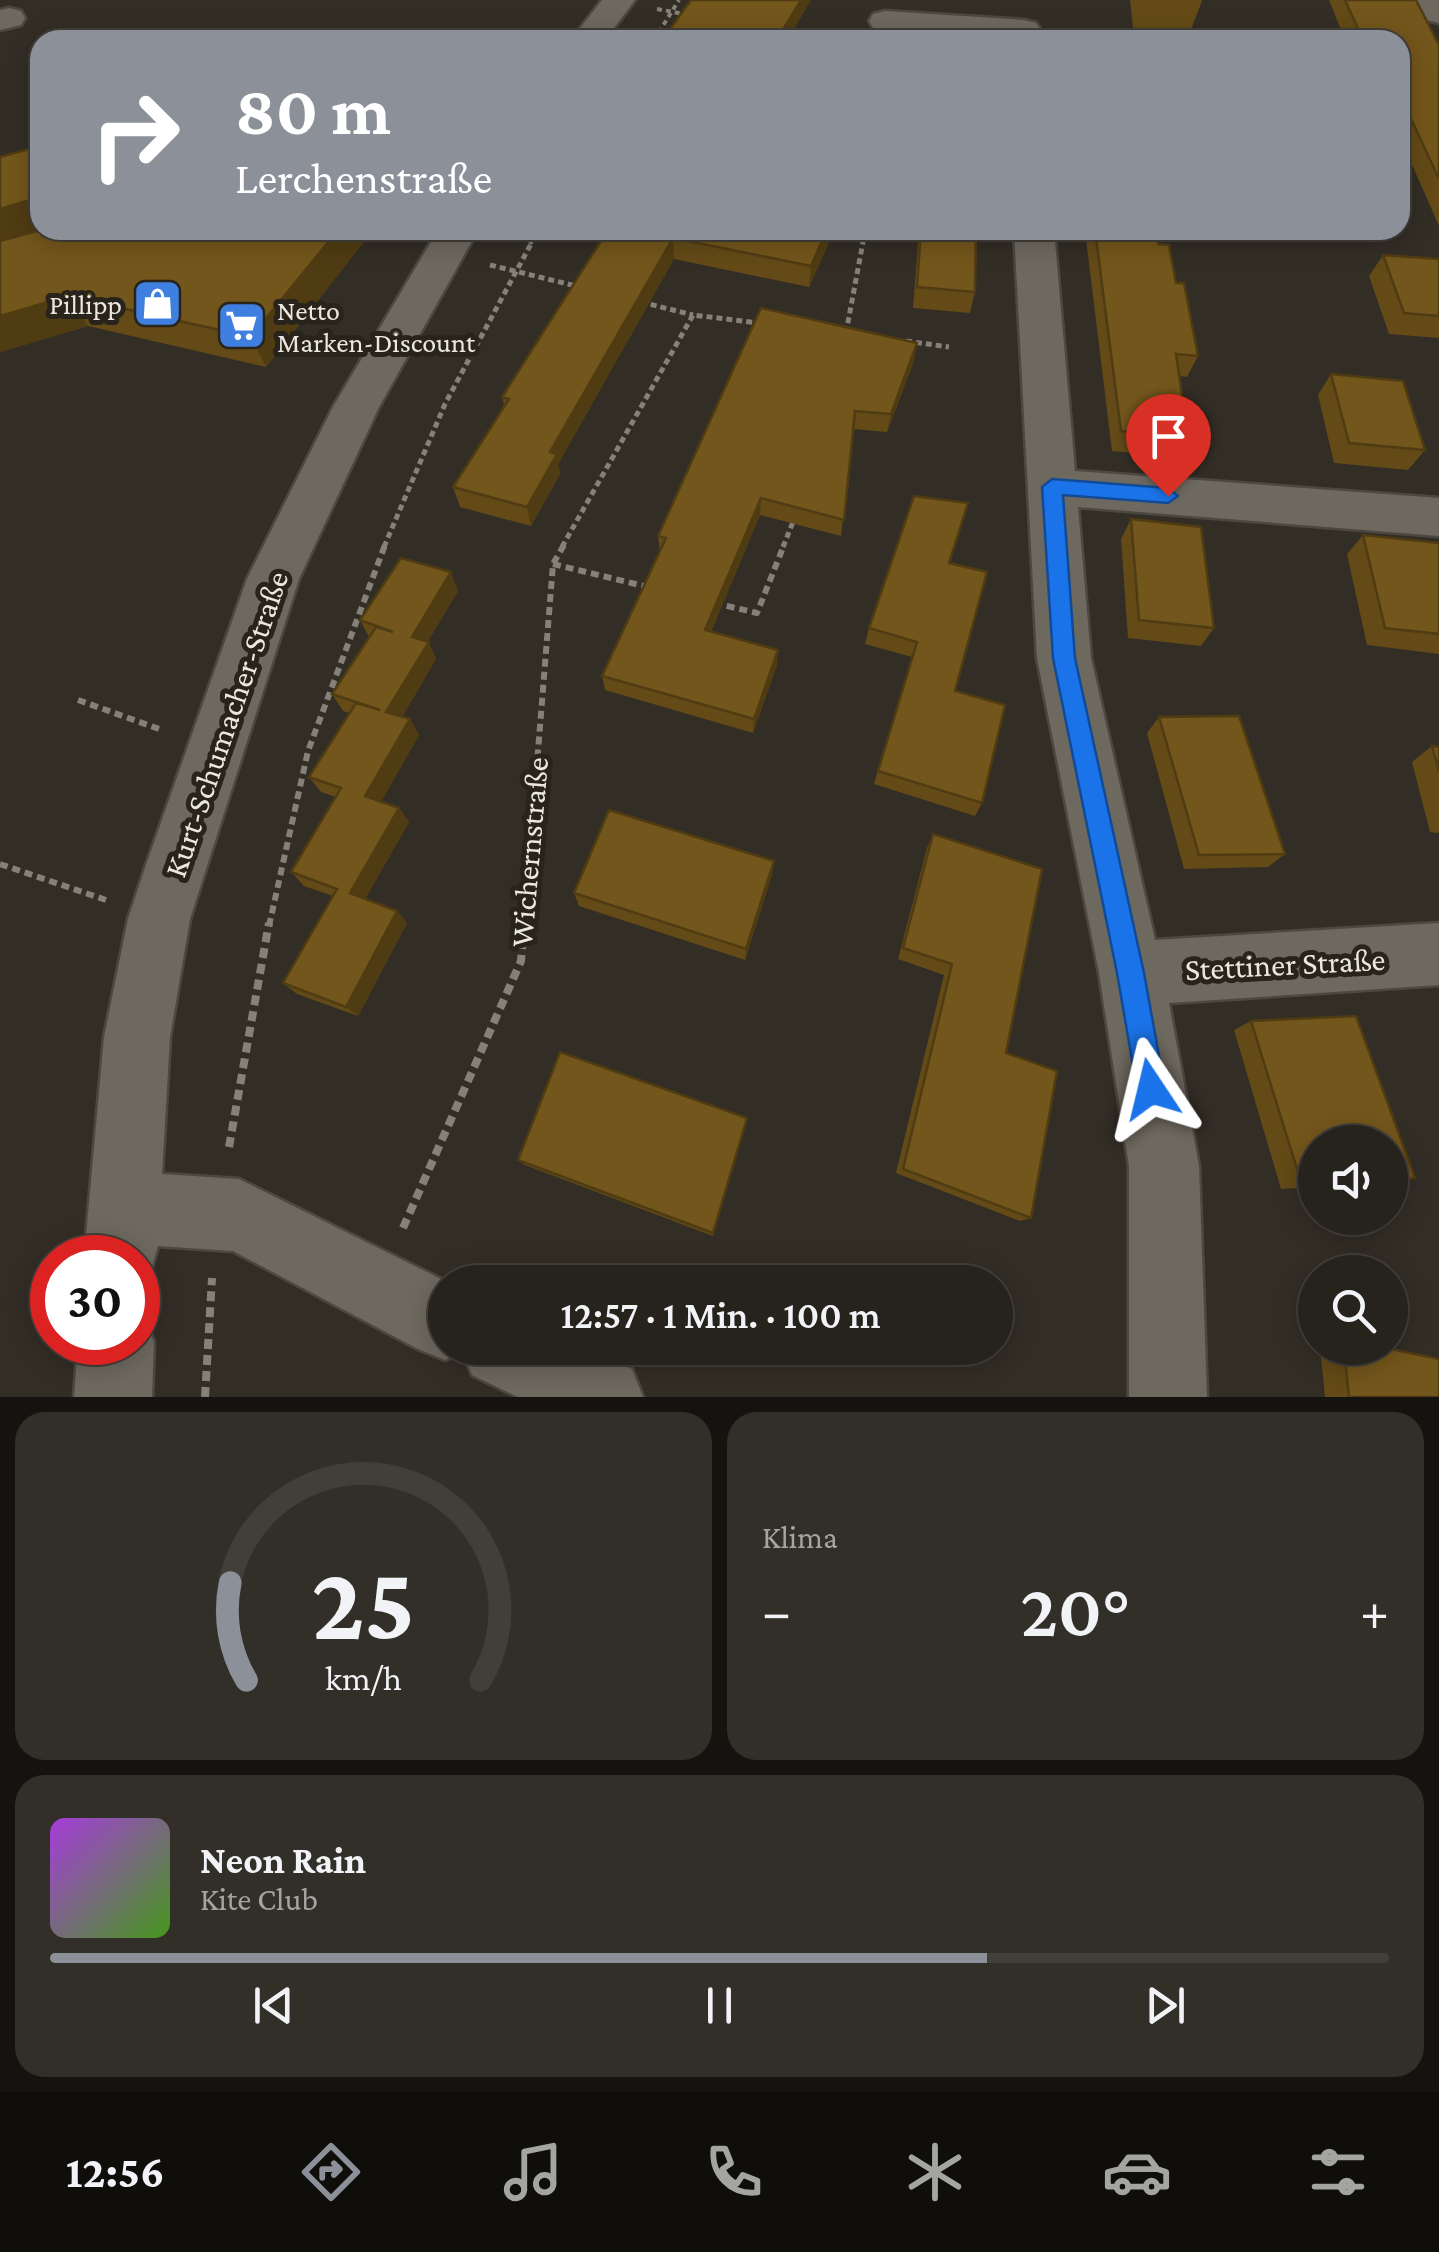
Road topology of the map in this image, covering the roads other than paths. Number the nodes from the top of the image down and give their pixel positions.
1 (1432, 0) edge
2 (618, 1) edge
3 (1439, 13) edge
4 (884, 21) dead end
5 (1024, 24) edge
6 (596, 30) edge
7 (1035, 240) edge
8 (450, 241) edge
9 (1052, 487) junction
10 (1439, 517) edge
11 (1439, 954) edge
12 (1130, 973) junction
13 (122, 1233) edge
14 (428, 1314) edge
15 (115, 1365) edge
16 (535, 1365) edge
17 (113, 1397) edge
18 (604, 1397) edge
19 (1168, 1397) edge

1 - 3 street
2 - 6 street
4 - 5 street
7 - 9 street
8 - 13 street, Kurt-Schumacher-Straße
9 - 10 street
9 - 12 street
11 - 12 street, Stettiner Straße
12 - 19 street
13 - 14 street
15 - 17 street
16 - 18 street

